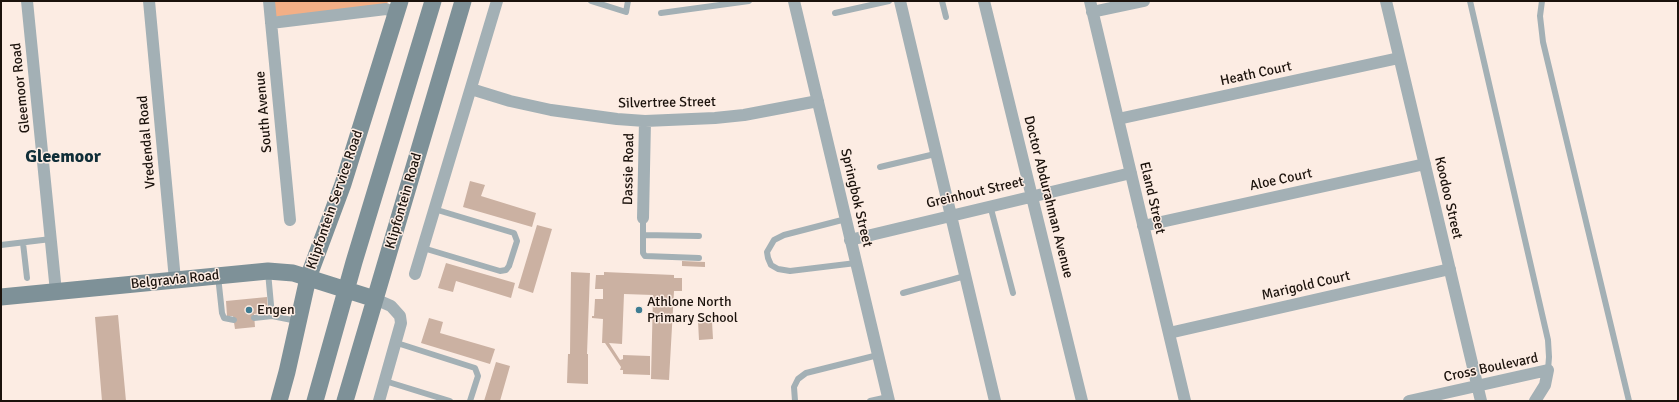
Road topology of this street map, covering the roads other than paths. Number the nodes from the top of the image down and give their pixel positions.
1 (27, 1) edge
2 (149, 1) edge
3 (269, 1) edge
4 (433, 1) edge
5 (463, 1) edge
6 (497, 1) edge
7 (591, 1) edge
8 (628, 1) edge
9 (749, 1) edge
10 (794, 1) edge
11 (889, 1) edge
12 (900, 1) edge
13 (942, 1) edge
14 (984, 1) edge
15 (1144, 1) edge
16 (1386, 1) edge
17 (1470, 1) edge
18 (1542, 1) edge
19 (398, 7) edge
20 (1091, 7) edge
21 (661, 13) dead end
22 (835, 14) dead end
23 (946, 17) dead end
24 (271, 22) junction
25 (1399, 58) junction
26 (470, 89) junction
27 (818, 102) junction
28 (1118, 119) junction
29 (645, 121) junction
30 (935, 154) junction
31 (1425, 164) junction
32 (880, 167) dead end
33 (1131, 173) junction
34 (1032, 195) junction
35 (990, 205) junction
36 (434, 209) junction
37 (950, 214) junction
38 (643, 218) joint
39 (846, 219) junction
40 (290, 220) dead end
41 (1143, 226) junction
42 (644, 235) junction
43 (699, 236) dead end
44 (50, 240) junction
45 (850, 240) junction
46 (23, 242) junction
47 (1, 245) edge
48 (423, 248) junction
49 (699, 258) dead end
50 (856, 263) junction
51 (1450, 269) junction
52 (268, 271) junction
53 (415, 274) dead end
54 (218, 276) junction
55 (965, 276) junction
56 (27, 278) dead end
57 (308, 278) junction
58 (175, 280) junction
59 (347, 290) junction
60 (56, 292) junction
61 (903, 293) dead end
62 (1013, 293) dead end
63 (1, 297) edge
64 (375, 299) junction
65 (272, 316) junction
66 (254, 318) dead end
67 (234, 320) dead end
68 (298, 321) junction
69 (1169, 333) junction
70 (396, 343) junction
71 (878, 355) junction
72 (1548, 370) junction
73 (385, 382) junction
74 (1478, 386) junction
75 (888, 399) edge
76 (279, 401) edge
77 (315, 401) edge
78 (345, 401) edge
79 (379, 401) edge
80 (450, 401) edge
81 (470, 401) edge
82 (795, 401) edge
83 (870, 401) edge
84 (995, 401) edge
85 (1082, 401) edge
86 (1186, 401) edge
87 (1409, 401) edge
88 (1481, 401) edge
89 (1535, 401) edge
90 (1629, 401) edge

1 - 44 street, Gleemoor Road
2 - 58 street, Vredendal Road
3 - 24 street, South Avenue
4 - 59 main road
5 - 64 main road, Klipfontein Road
6 - 26 street
7 - 8 lane
9 - 21 lane
10 - 27 street, Springbok Street
11 - 22 lane
12 - 30 street
13 - 23 lane
14 - 34 street, Doctor Abdurahman Avenue
15 - 20 street
16 - 25 street, Koodoo Street
17 - 72 lane
18 - 90 lane
19 - 24 street
19 - 57 main road, Klipfontein Service Road
20 - 28 street, Eland Street
24 - 40 street, South Avenue
25 - 28 street, Heath Court
25 - 31 street, Koodoo Street
26 - 29 street, Silvertree Street
26 - 36 street
27 - 29 street, Silvertree Street
27 - 39 street, Springbok Street
28 - 33 street, Eland Street
29 - 38 street, Dassie Road
30 - 32 lane
30 - 37 street
31 - 41 street, Aloe Court
31 - 51 street, Koodoo Street
33 - 34 street, Greinhout Street
33 - 41 street, Eland Street
34 - 35 street, Greinhout Street
34 - 85 street, Doctor Abdurahman Avenue
35 - 37 street, Greinhout Street
35 - 62 lane
36 - 48 street
36 - 48 lane
37 - 45 street, Greinhout Street
37 - 55 street
38 - 42 lane
39 - 45 street, Springbok Street
39 - 50 lane
41 - 69 street, Eland Street
42 - 43 lane
42 - 49 lane
44 - 46 lane
44 - 60 street, Gleemoor Road
45 - 50 street, Springbok Street
46 - 47 lane
46 - 56 lane
48 - 53 street
50 - 71 street, Springbok Street
51 - 69 street, Marigold Court
51 - 74 street, Koodoo Street
52 - 54 main road, Belgravia Road
52 - 57 main road, Belgravia Road
52 - 65 lane
54 - 58 main road, Belgravia Road
54 - 67 lane
55 - 61 lane
55 - 84 street
57 - 59 main road, Belgravia Road
57 - 68 main road, Klipfontein Service Road
58 - 60 main road, Belgravia Road
59 - 64 main road, Belgravia Road
59 - 77 main road
60 - 63 main road, Belgravia Road
64 - 70 street
64 - 78 main road, Klipfontein Road
65 - 66 lane
65 - 68 lane
68 - 76 main road, Klipfontein Service Road
69 - 86 street, Eland Street
70 - 73 street
70 - 81 lane
71 - 75 street, Springbok Street
71 - 82 lane
72 - 74 street, Cross Boulevard
72 - 89 street, Cross Boulevard
73 - 79 street
73 - 80 lane
74 - 87 street, Cross Boulevard
74 - 88 street, Koodoo Street
75 - 83 lane

